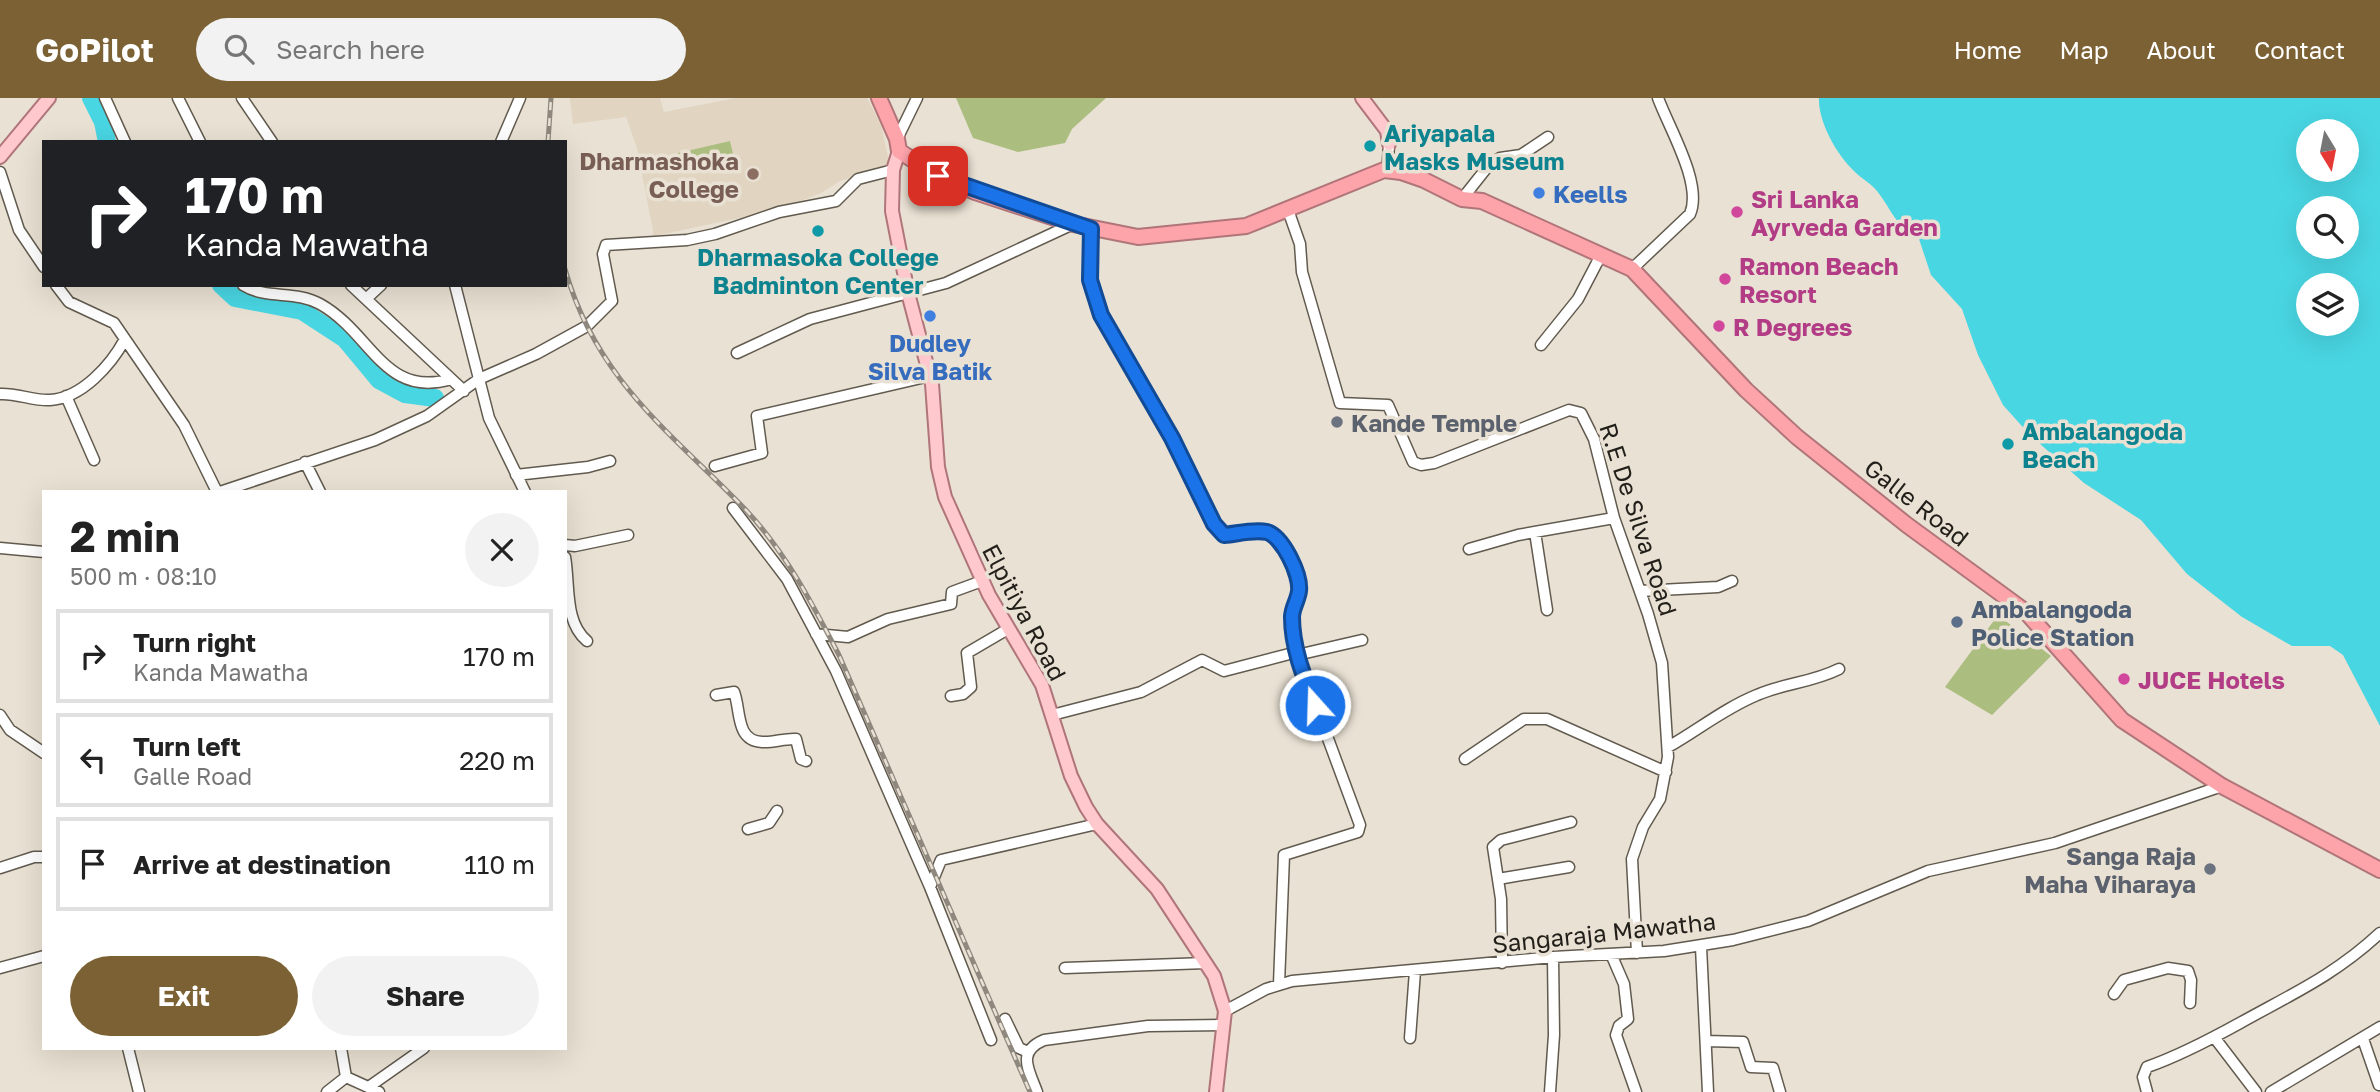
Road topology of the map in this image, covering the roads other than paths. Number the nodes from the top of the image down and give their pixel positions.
1 (49, 98) edge
2 (105, 98) edge
3 (178, 98) edge
4 (242, 98) edge
5 (520, 98) edge
6 (879, 98) edge
7 (917, 98) edge
8 (1362, 98) edge
9 (1658, 98) edge
10 (1548, 136) dead end
11 (124, 140) edge
12 (199, 140) edge
13 (271, 140) edge
14 (502, 140) edge
15 (1389, 144) joint
16 (898, 145) junction
17 (0, 157) edge
18 (1388, 161) junction
19 (893, 170) junction
20 (0, 172) edge
21 (1424, 180) junction
22 (1314, 197) junction
23 (1462, 199) junction
24 (1289, 210) junction
25 (1073, 225) junction
26 (1091, 229) junction
27 (1601, 255) junction
28 (42, 264) edge
29 (1632, 269) junction
30 (58, 287) edge
31 (249, 287) edge
32 (353, 287) edge
33 (379, 287) edge
34 (456, 287) edge
35 (908, 293) junction
36 (367, 298) junction
37 (125, 339) junction
38 (1541, 345) dead end
39 (737, 352) dead end
40 (930, 376) junction
41 (451, 379) junction
42 (479, 379) junction
43 (464, 391) junction
44 (0, 394) edge
45 (66, 396) junction
46 (94, 460) dead end
47 (610, 461) dead end
48 (305, 462) junction
49 (715, 466) dead end
50 (516, 475) junction
51 (217, 490) edge
52 (224, 490) edge
53 (319, 490) edge
54 (524, 490) edge
55 (733, 508) dead end
56 (1614, 518) junction
57 (1535, 532) junction
58 (628, 535) dead end
59 (567, 545) edge
60 (0, 548) edge
61 (1469, 549) dead end
62 (42, 552) edge
63 (567, 576) edge
64 (982, 581) junction
65 (1732, 582) dead end
66 (1640, 592) junction
67 (1547, 610) dead end
68 (1008, 629) junction
69 (816, 634) junction
70 (1362, 640) dead end
71 (587, 641) dead end
72 (1297, 654) junction
73 (1839, 669) dead end
74 (716, 695) dead end
75 (951, 696) dead end
76 (0, 715) edge
77 (1052, 715) junction
78 (1668, 747) junction
79 (42, 752) edge
80 (1465, 759) dead end
81 (806, 761) dead end
82 (1666, 772) junction
83 (2222, 786) junction
84 (776, 811) dead end
85 (1571, 822) dead end
86 (1097, 824) junction
87 (748, 829) dead end
88 (42, 857) edge
89 (1569, 867) dead end
90 (0, 868) edge
91 (2380, 870) edge
92 (1498, 879) junction
93 (930, 887) junction
94 (2380, 933) edge
95 (1701, 947) junction
96 (1637, 953) junction
97 (1611, 954) junction
98 (42, 957) edge
99 (1553, 957) junction
100 (1206, 963) junction
101 (1502, 963) junction
102 (0, 968) edge
103 (1065, 968) dead end
104 (1415, 971) junction
105 (1279, 984) junction
106 (2114, 994) dead end
107 (2190, 1003) dead end
108 (1225, 1011) junction
109 (1005, 1019) dead end
110 (1224, 1025) junction
111 (2380, 1027) edge
112 (2214, 1037) junction
113 (1410, 1038) dead end
114 (2363, 1039) junction
115 (991, 1040) dead end
116 (1706, 1041) junction
117 (128, 1050) edge
118 (341, 1050) edge
119 (422, 1050) edge
120 (1028, 1052) junction
121 (346, 1077) junction
122 (2379, 1085) edge
123 (374, 1089) edge
124 (139, 1092) edge
125 (327, 1092) edge
126 (1037, 1092) edge
127 (1216, 1092) edge
128 (1550, 1092) edge
129 (1636, 1092) edge
130 (1708, 1092) edge
131 (1780, 1092) edge
132 (2147, 1092) edge
133 (2256, 1092) edge
134 (2271, 1092) edge

1 - 17 main road
2 - 11 street
3 - 12 street
4 - 13 street
5 - 14 street
6 - 16 highway
7 - 16 street
8 - 15 main road
9 - 29 street
10 - 23 street
15 - 18 street
16 - 19 main road, Elpitiya Road
16 - 25 highway, Galle Road
18 - 21 highway, Galle Road
18 - 22 highway, Galle Road
19 - 35 main road, Elpitiya Road
19 - 42 street
20 - 28 street
21 - 22 highway, Galle Road
21 - 23 highway, Galle Road
22 - 24 highway, Galle Road
23 - 27 highway, Galle Road
24 - 26 highway, Galle Road
24 - 56 street, R.E De Silva Road
25 - 26 highway, Galle Road
25 - 35 street
26 - 72 street
27 - 29 highway, Galle Road
27 - 38 street
29 - 83 highway, Galle Road
30 - 37 street
31 - 41 street
32 - 36 street
33 - 36 street
34 - 42 street
35 - 39 street
35 - 40 main road, Elpitiya Road
36 - 41 street
37 - 45 street
37 - 51 street
40 - 49 street
40 - 64 main road, Elpitiya Road
41 - 43 street
42 - 43 street
42 - 50 street
43 - 48 street
44 - 45 street
45 - 46 street
47 - 50 street
48 - 52 street
48 - 53 street
50 - 54 street
55 - 69 street
56 - 57 street
56 - 66 street, R.E De Silva Road
57 - 61 street
57 - 67 street
58 - 59 street
60 - 62 street
63 - 71 street
64 - 68 main road, Elpitiya Road
64 - 69 street
65 - 66 street
66 - 78 street, R.E De Silva Road
68 - 75 street
68 - 77 main road, Elpitiya Road
69 - 93 street
70 - 72 street
72 - 77 street
72 - 105 street
73 - 78 street
74 - 81 street
76 - 79 street
77 - 86 main road, Elpitiya Road
78 - 82 street, R.E De Silva Road
80 - 82 street
82 - 96 street, R.E De Silva Road
83 - 91 highway, Galle Road
83 - 95 street, Sangaraja Mawatha
84 - 87 street
85 - 92 street
86 - 93 street
86 - 100 main road, Elpitiya Road
88 - 90 street
89 - 92 street
92 - 101 street
93 - 115 street
94 - 112 street
95 - 96 street, Sangaraja Mawatha
95 - 116 street
96 - 97 street, Sangaraja Mawatha
97 - 99 street, Sangaraja Mawatha
97 - 129 street
98 - 102 street
99 - 101 street, Sangaraja Mawatha
99 - 128 street
100 - 103 street
100 - 108 main road, Elpitiya Road
101 - 104 street, Sangaraja Mawatha
104 - 105 street, Sangaraja Mawatha
104 - 113 street
105 - 108 street, Sangaraja Mawatha
106 - 107 street
108 - 110 main road, Elpitiya Road
109 - 120 street
110 - 120 street
110 - 127 main road, Elpitiya Road
111 - 114 street
112 - 132 street
112 - 133 street
114 - 122 street
114 - 134 street
116 - 130 street
116 - 131 street
117 - 124 street
118 - 121 street
119 - 123 street
120 - 126 street
121 - 123 street
121 - 125 street

